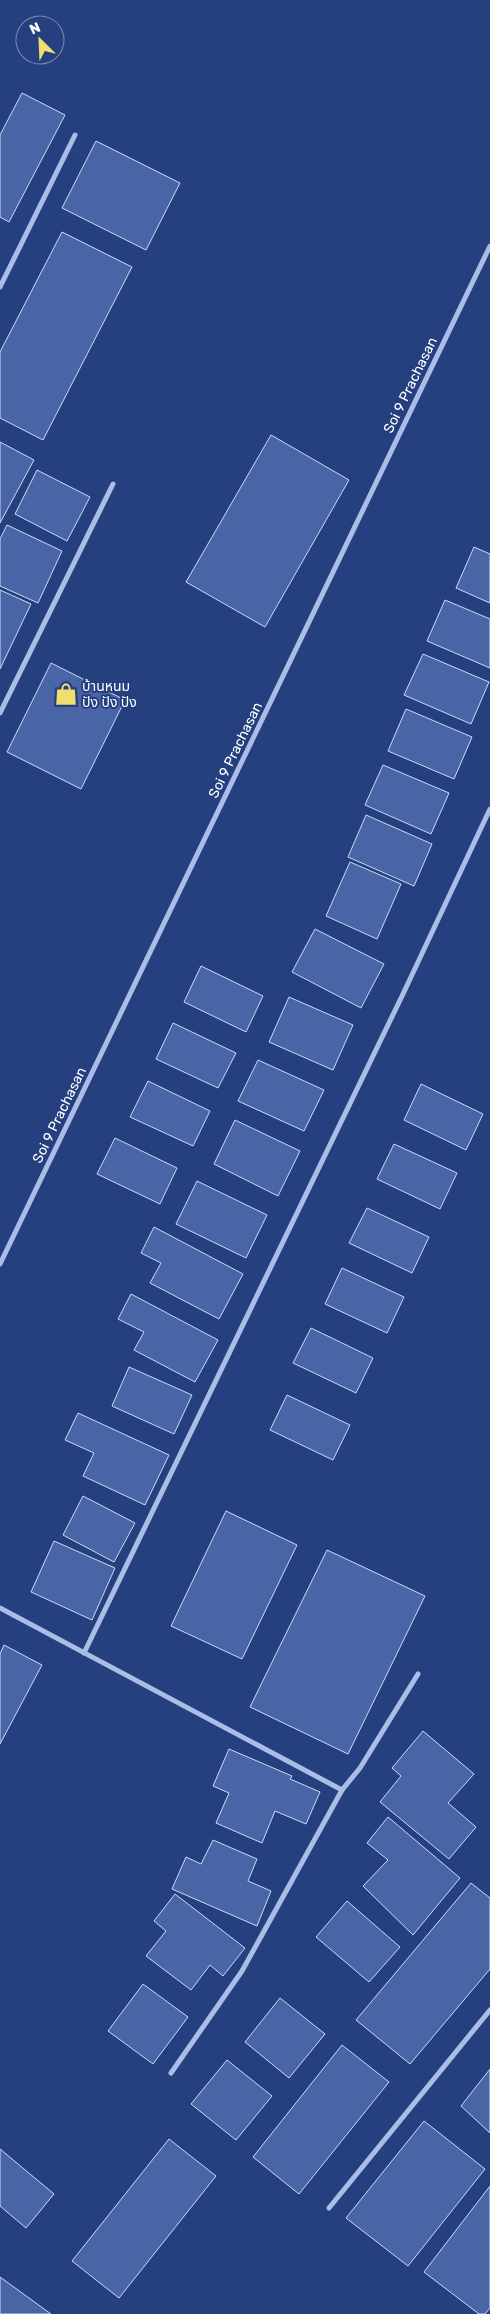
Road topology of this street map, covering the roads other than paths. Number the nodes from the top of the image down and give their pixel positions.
1 (75, 135) dead end
2 (490, 246) edge
3 (0, 287) edge
4 (113, 484) dead end
5 (0, 713) edge
6 (490, 809) edge
7 (0, 1264) edge
8 (0, 1608) edge
9 (84, 1653) junction
10 (418, 1674) dead end
11 (342, 1790) junction
12 (490, 2010) edge
13 (170, 2073) dead end
14 (329, 2208) dead end

1 - 3 street
2 - 7 street, Soi 9 Prachasan
4 - 5 street
6 - 9 street
8 - 9 street
9 - 11 street
10 - 11 street
11 - 13 street
12 - 14 street

